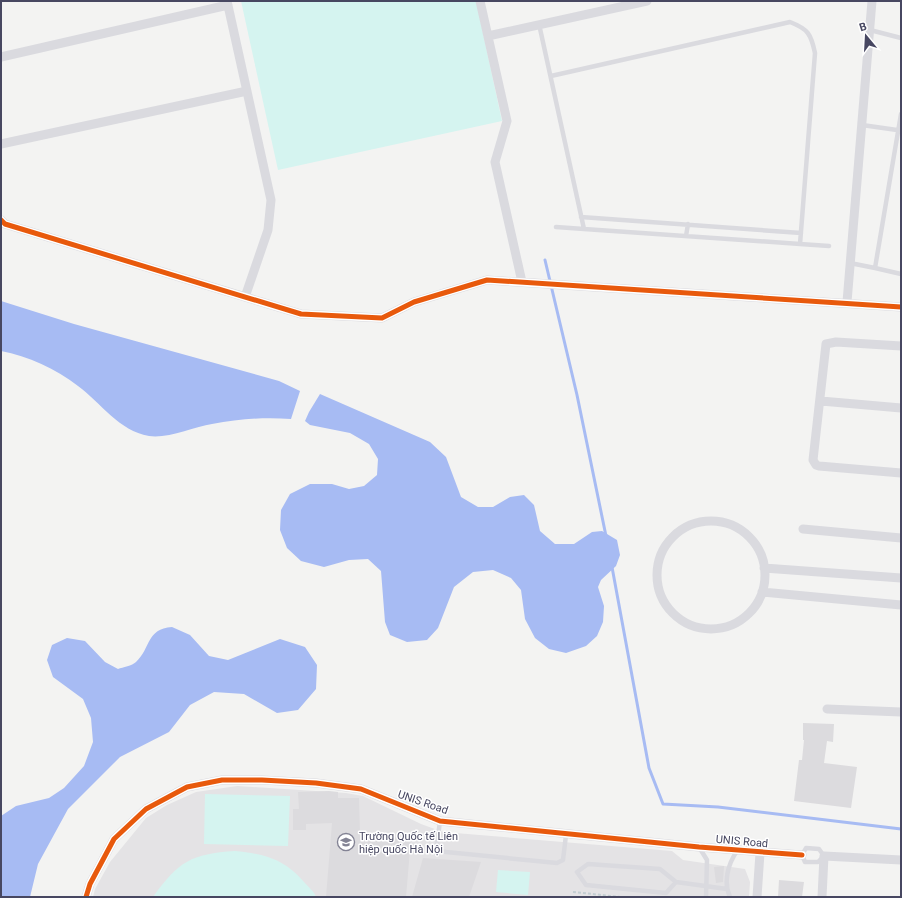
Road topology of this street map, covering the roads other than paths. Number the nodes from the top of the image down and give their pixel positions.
1 (480, 1) edge
2 (647, 1) edge
3 (872, 1) edge
4 (227, 3) edge
5 (539, 24) junction
6 (870, 30) junction
7 (488, 36) junction
8 (901, 38) edge
9 (1, 57) edge
10 (550, 76) junction
11 (247, 90) junction
12 (901, 114) edge
13 (862, 125) junction
14 (898, 130) junction
15 (1, 144) edge
16 (581, 217) junction
17 (1, 220) edge
18 (688, 224) junction
19 (556, 227) dead end
20 (584, 229) junction
21 (801, 233) junction
22 (686, 236) junction
23 (800, 244) junction
24 (829, 246) dead end
25 (850, 264) junction
26 (875, 268) junction
27 (901, 274) edge
28 (522, 282) junction
29 (245, 297) junction
30 (847, 302) junction
31 (901, 307) edge
32 (901, 346) edge
33 (821, 401) junction
34 (901, 408) edge
35 (901, 473) edge
36 (803, 529) dead end
37 (901, 538) edge
38 (764, 568) junction
39 (901, 578) edge
40 (762, 592) junction
41 (901, 604) edge
42 (827, 708) dead end
43 (901, 712) edge
44 (440, 821) junction
45 (566, 835) junction
46 (699, 847) junction
47 (737, 851) junction
48 (760, 853) junction
49 (802, 856) junction
50 (824, 856) junction
51 (901, 860) edge
52 (676, 882) junction
53 (706, 887) junction
54 (727, 889) junction
55 (86, 897) edge
56 (706, 897) edge
57 (730, 897) edge
58 (757, 897) edge
59 (822, 897) edge

1 - 7 street
2 - 5 street
3 - 6 street
4 - 9 street
4 - 11 street
5 - 7 street
5 - 10 lane
6 - 8 lane
6 - 13 street
7 - 28 street
10 - 16 lane
10 - 21 lane
11 - 15 street
11 - 29 street
12 - 14 lane
13 - 14 lane
13 - 25 street
14 - 26 lane
16 - 18 lane
16 - 20 lane
17 - 29 street
18 - 21 lane
18 - 22 lane
19 - 20 lane
20 - 22 lane
21 - 23 lane
22 - 23 lane
23 - 24 lane
25 - 26 lane
25 - 30 street
26 - 27 lane
28 - 29 street
28 - 30 street
30 - 31 street
32 - 33 street
33 - 34 street
33 - 35 street
36 - 37 street
38 - 39 street
38 - 40 street
38 - 40 street
40 - 41 street
42 - 43 street
44 - 45 street, UNIS Road
44 - 45 lane
44 - 55 street, UNIS Road
45 - 46 street, UNIS Road
46 - 47 street, UNIS Road
46 - 53 lane
47 - 48 street, UNIS Road
47 - 54 lane
48 - 49 street, UNIS Road
48 - 58 street
49 - 50 lane, UNIS Road
49 - 50 lane, UNIS Road
50 - 51 street, UNIS Road
50 - 59 street
52 - 52 lane
52 - 53 lane
53 - 54 lane
53 - 56 lane
54 - 57 lane

